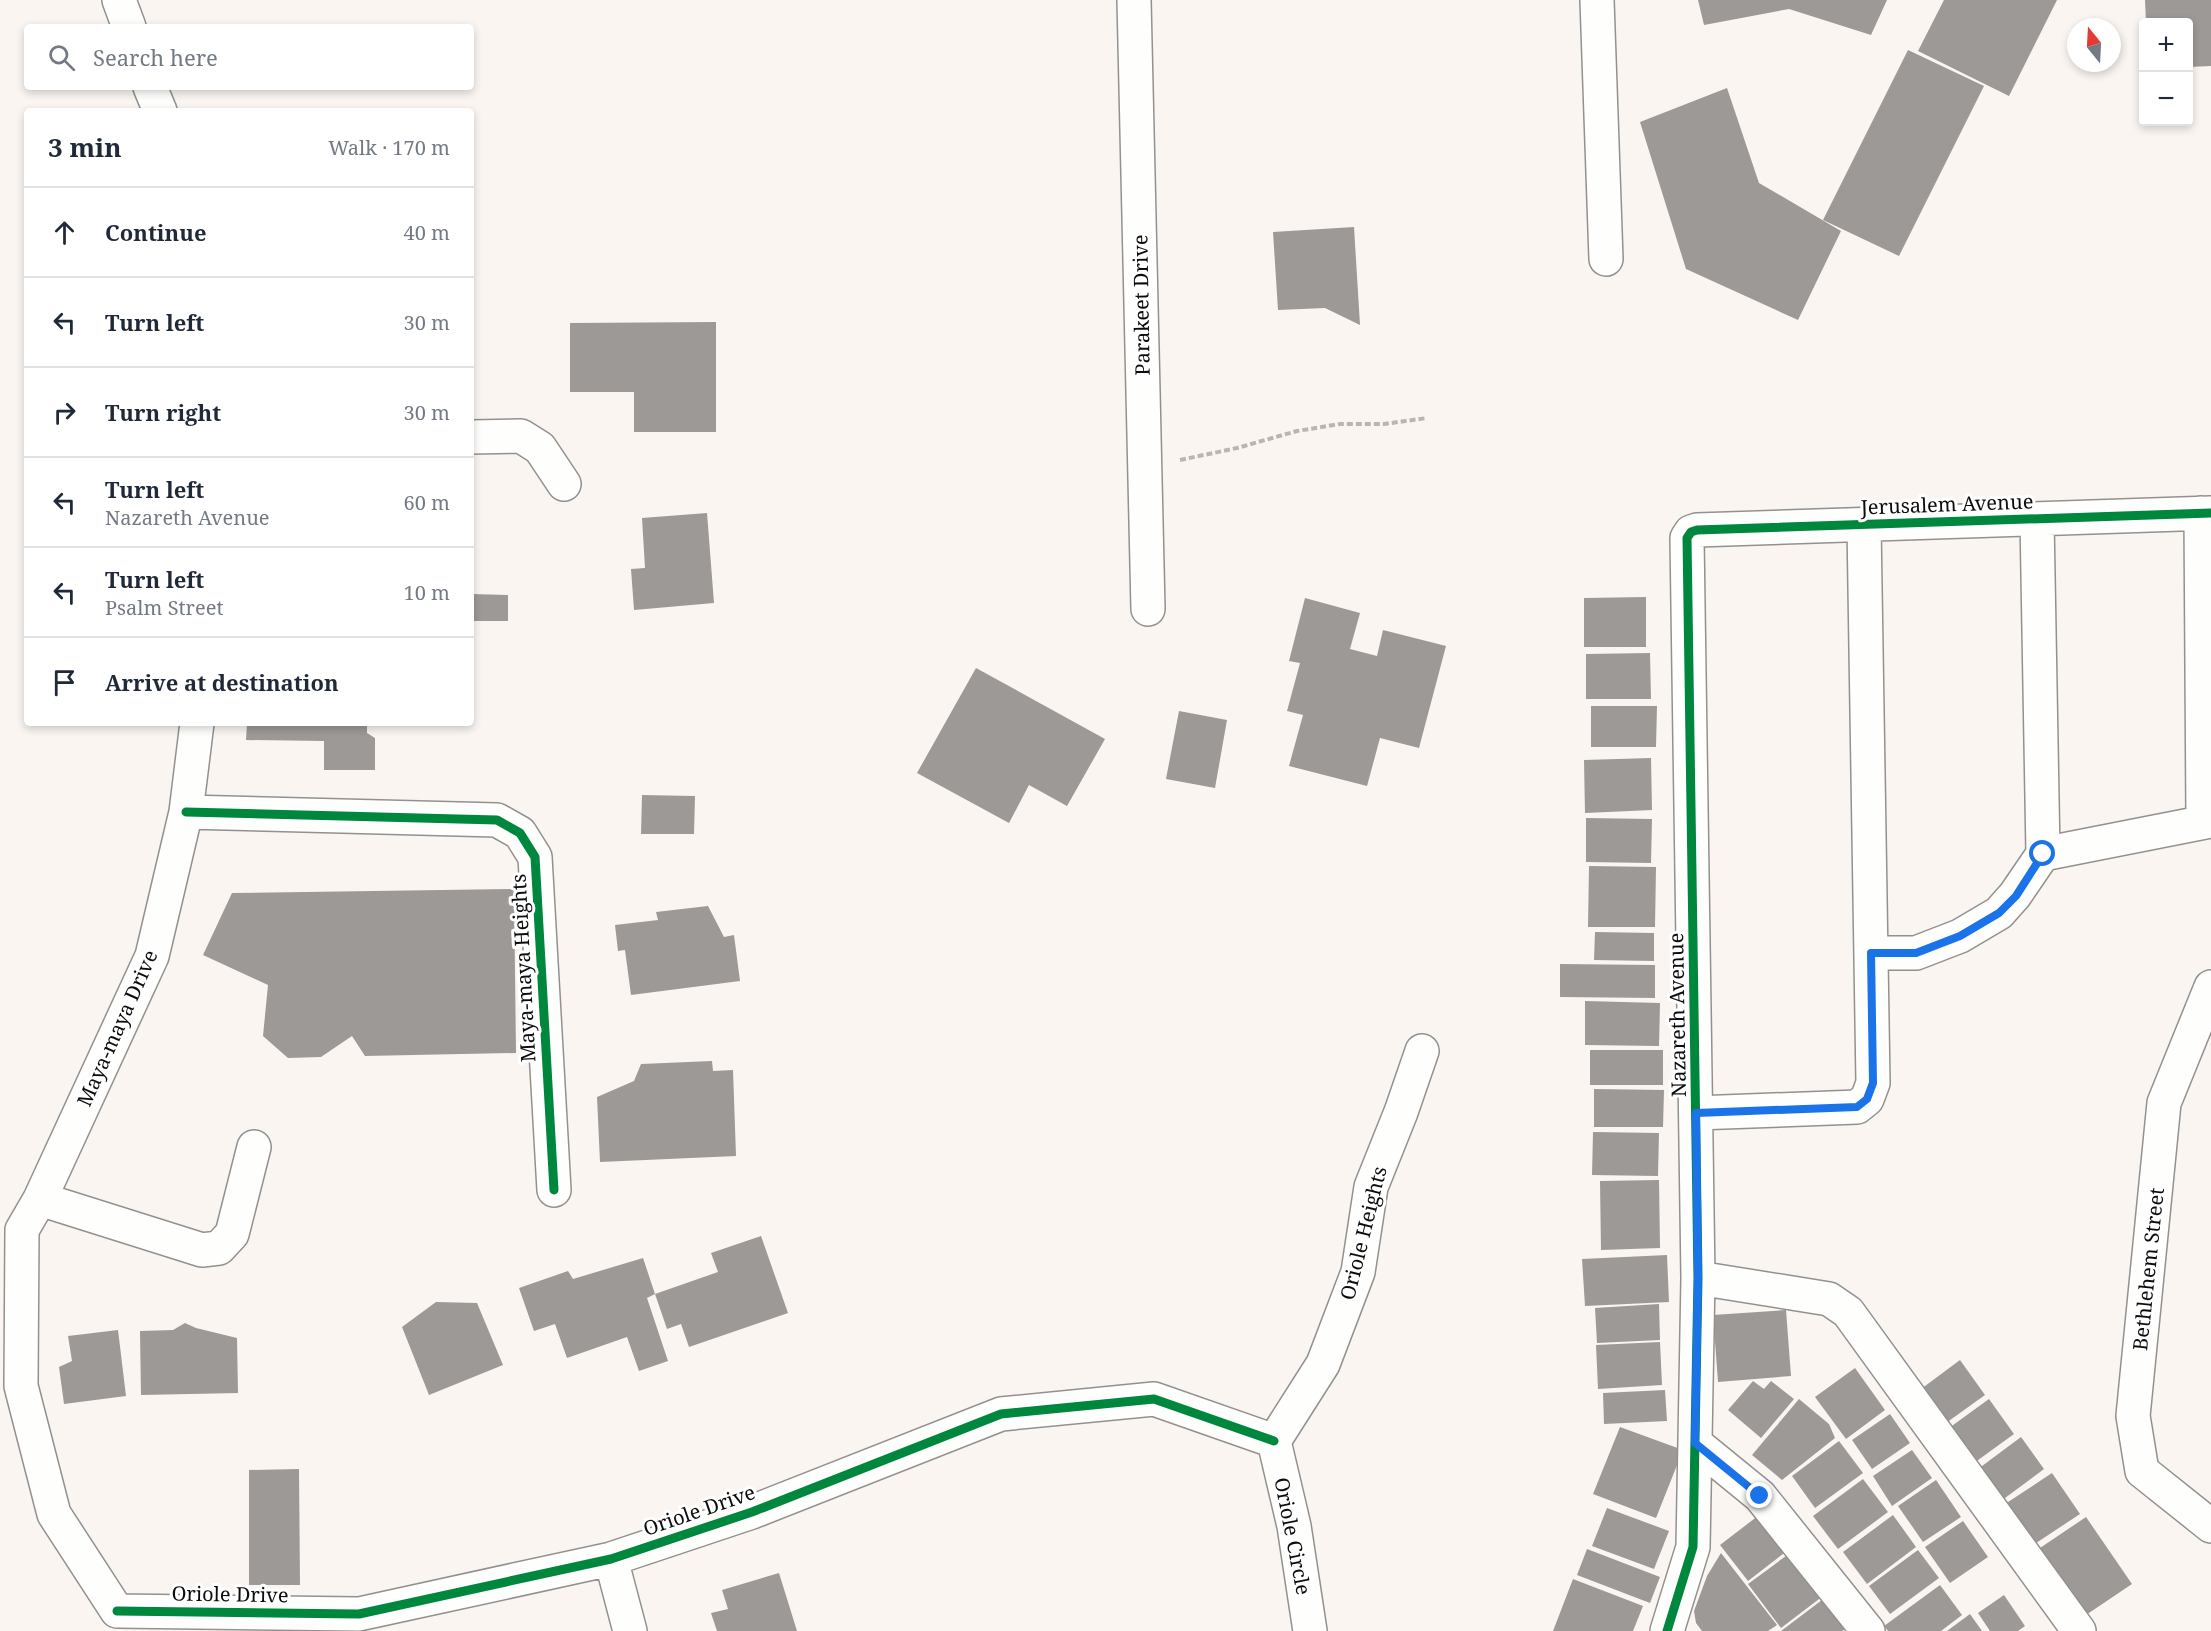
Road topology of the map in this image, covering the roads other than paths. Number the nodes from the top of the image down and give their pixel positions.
1 (119, 0) edge
2 (1134, 0) edge
3 (1597, 0) edge
4 (128, 24) edge
5 (151, 90) edge
6 (159, 108) edge
7 (1606, 259) dead end
8 (474, 437) edge
9 (564, 484) dead end
10 (2206, 513) edge
11 (2037, 519) junction
12 (1864, 525) junction
13 (1687, 538) joint
14 (1148, 609) dead end
15 (197, 726) edge
16 (186, 812) junction
17 (2207, 821) edge
18 (2043, 854) junction
19 (1871, 953) junction
20 (2211, 987) edge
21 (1422, 1051) dead end
22 (1696, 1113) junction
23 (254, 1147) dead end
24 (554, 1190) dead end
25 (40, 1199) junction
26 (11, 1227) edge
27 (1698, 1278) junction
28 (1274, 1441) junction
29 (1695, 1443) junction
30 (2211, 1526) edge
31 (611, 1559) junction
32 (117, 1621) edge
33 (630, 1631) edge
34 (1310, 1631) edge
35 (1667, 1631) edge
36 (1868, 1631) edge
37 (2079, 1631) edge

1 - 4 street
2 - 14 street, Parakeet Drive
3 - 7 street
5 - 6 street
8 - 9 street
10 - 11 street, Jerusalem Avenue
10 - 17 street
11 - 12 street, Jerusalem Avenue
11 - 18 street
12 - 13 street, Jerusalem Avenue
12 - 19 street
13 - 22 street, Nazareth Avenue
15 - 16 street, Maya-maya Drive
16 - 24 street, Maya-maya Heights
16 - 25 street, Maya-maya Drive
17 - 18 street
18 - 19 street
19 - 22 street
20 - 30 street, Bethlehem Street
21 - 28 street, Oriole Heights
22 - 27 street, Nazareth Avenue
23 - 25 street
25 - 26 street, Maya-maya Drive
26 - 32 street
27 - 29 street, Nazareth Avenue
27 - 37 street
28 - 31 street, Oriole Drive
28 - 34 street, Oriole Circle
29 - 35 street, Nazareth Avenue
29 - 36 street
31 - 32 street, Oriole Drive
31 - 33 street

